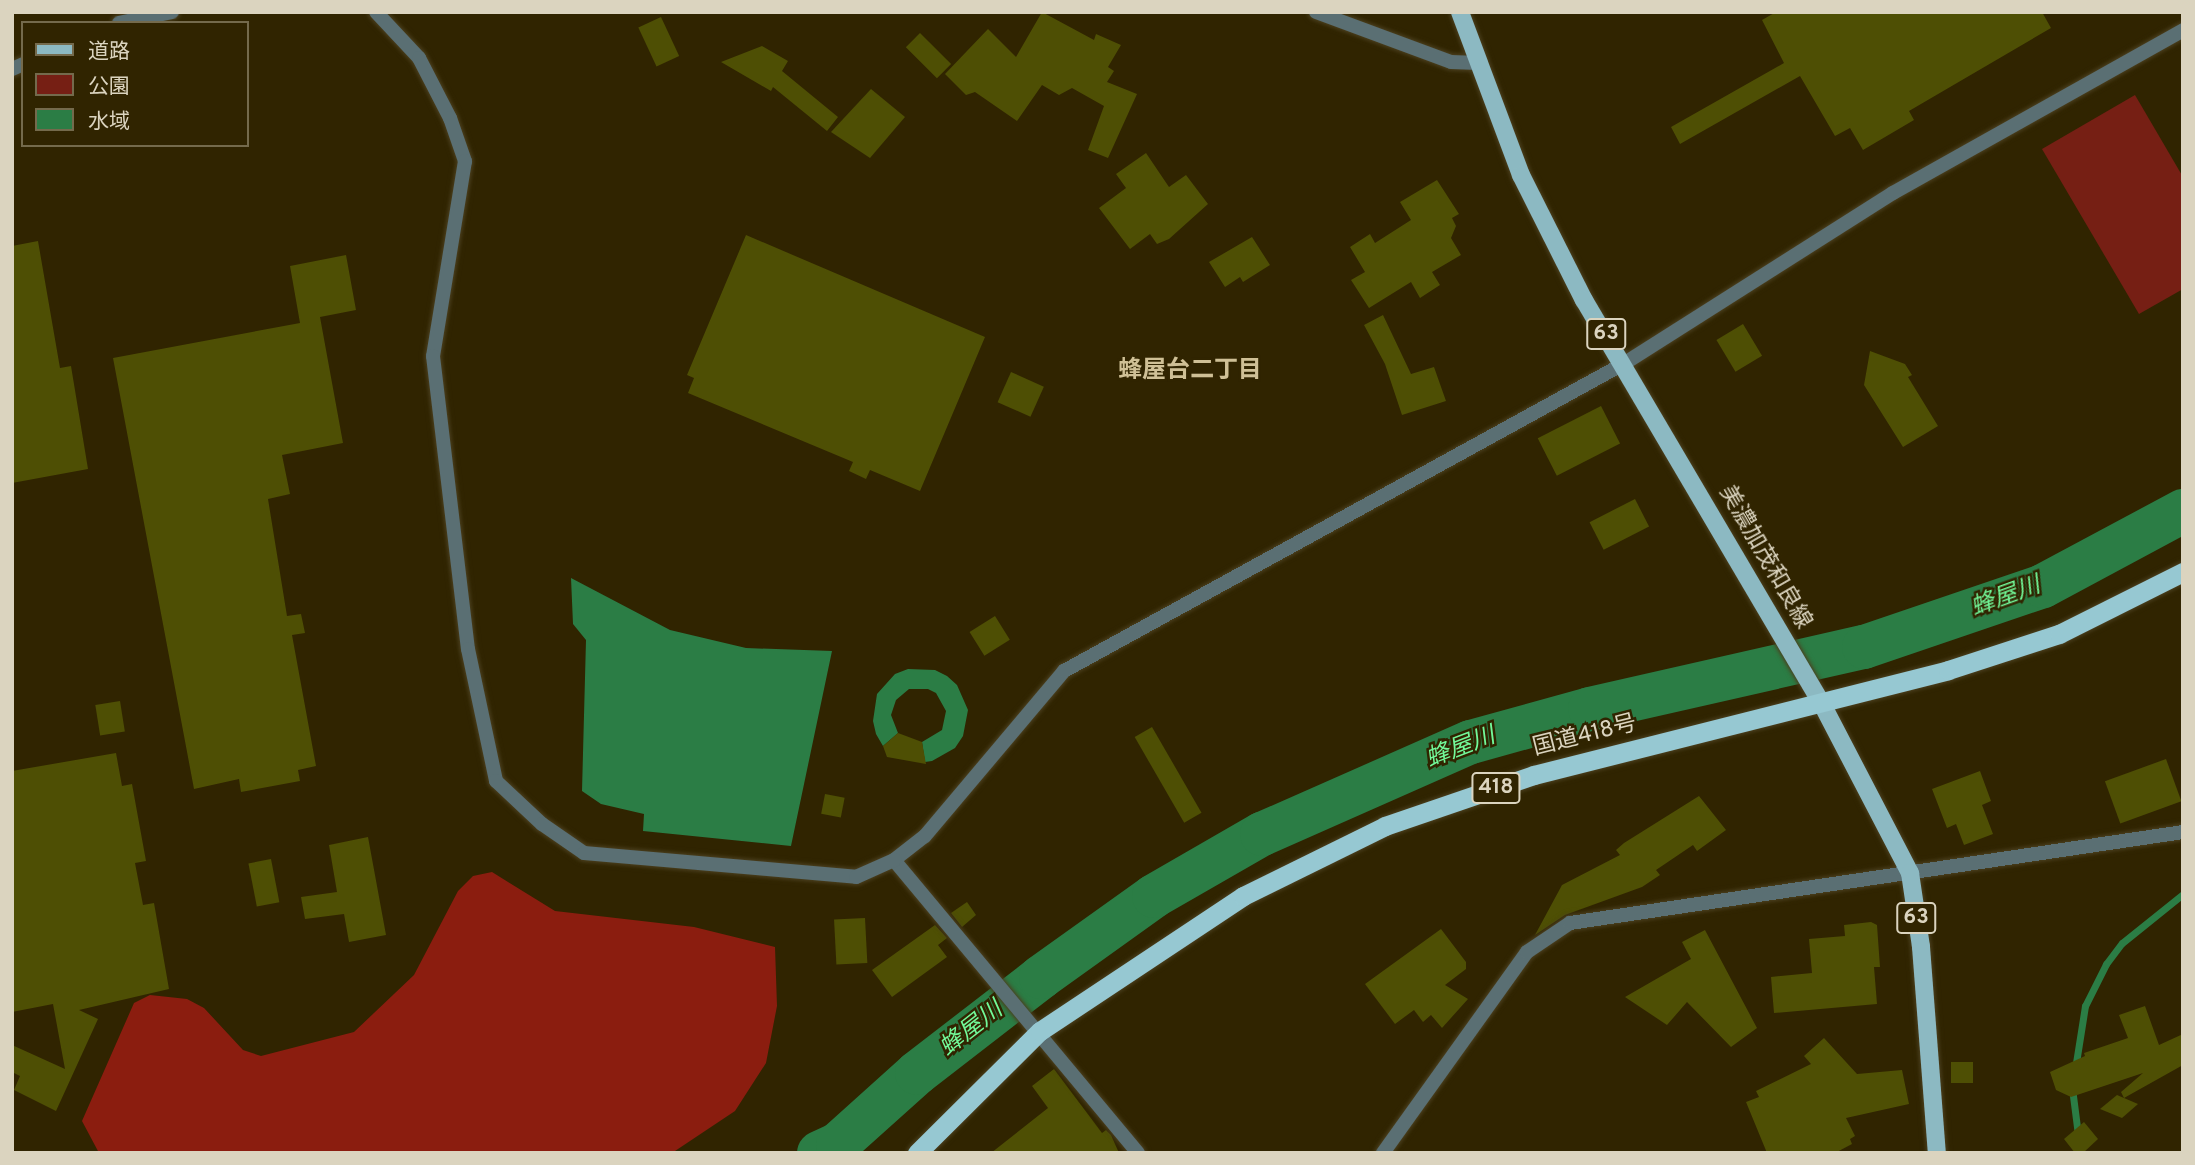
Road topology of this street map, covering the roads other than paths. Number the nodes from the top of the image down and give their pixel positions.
1 (172, 12) edge
2 (376, 12) edge
3 (1316, 12) edge
4 (1460, 12) edge
5 (129, 21) edge
6 (2183, 30) edge
7 (1478, 63) junction
8 (1625, 363) junction
9 (2183, 572) edge
10 (1822, 704) junction
11 (2183, 832) edge
12 (894, 860) junction
13 (1910, 873) junction
14 (1040, 1031) junction
15 (917, 1153) edge
16 (1138, 1153) edge
17 (1382, 1153) edge
18 (1937, 1153) edge

1 - 5 street
2 - 12 street
3 - 7 street
4 - 7 main road, 美濃加茂和良線 / 63
6 - 8 street
7 - 8 main road, 美濃加茂和良線 / 63
8 - 10 main road, 美濃加茂和良線 / 63
8 - 12 street
9 - 10 highway, 国道418号 / 418
10 - 13 main road, 美濃加茂和良線 / 63
10 - 14 highway, 国道418号 / 418
11 - 13 street
12 - 14 street
13 - 17 street
13 - 18 main road, 美濃加茂和良線 / 63
14 - 15 highway, 国道418号 / 418
14 - 16 street

